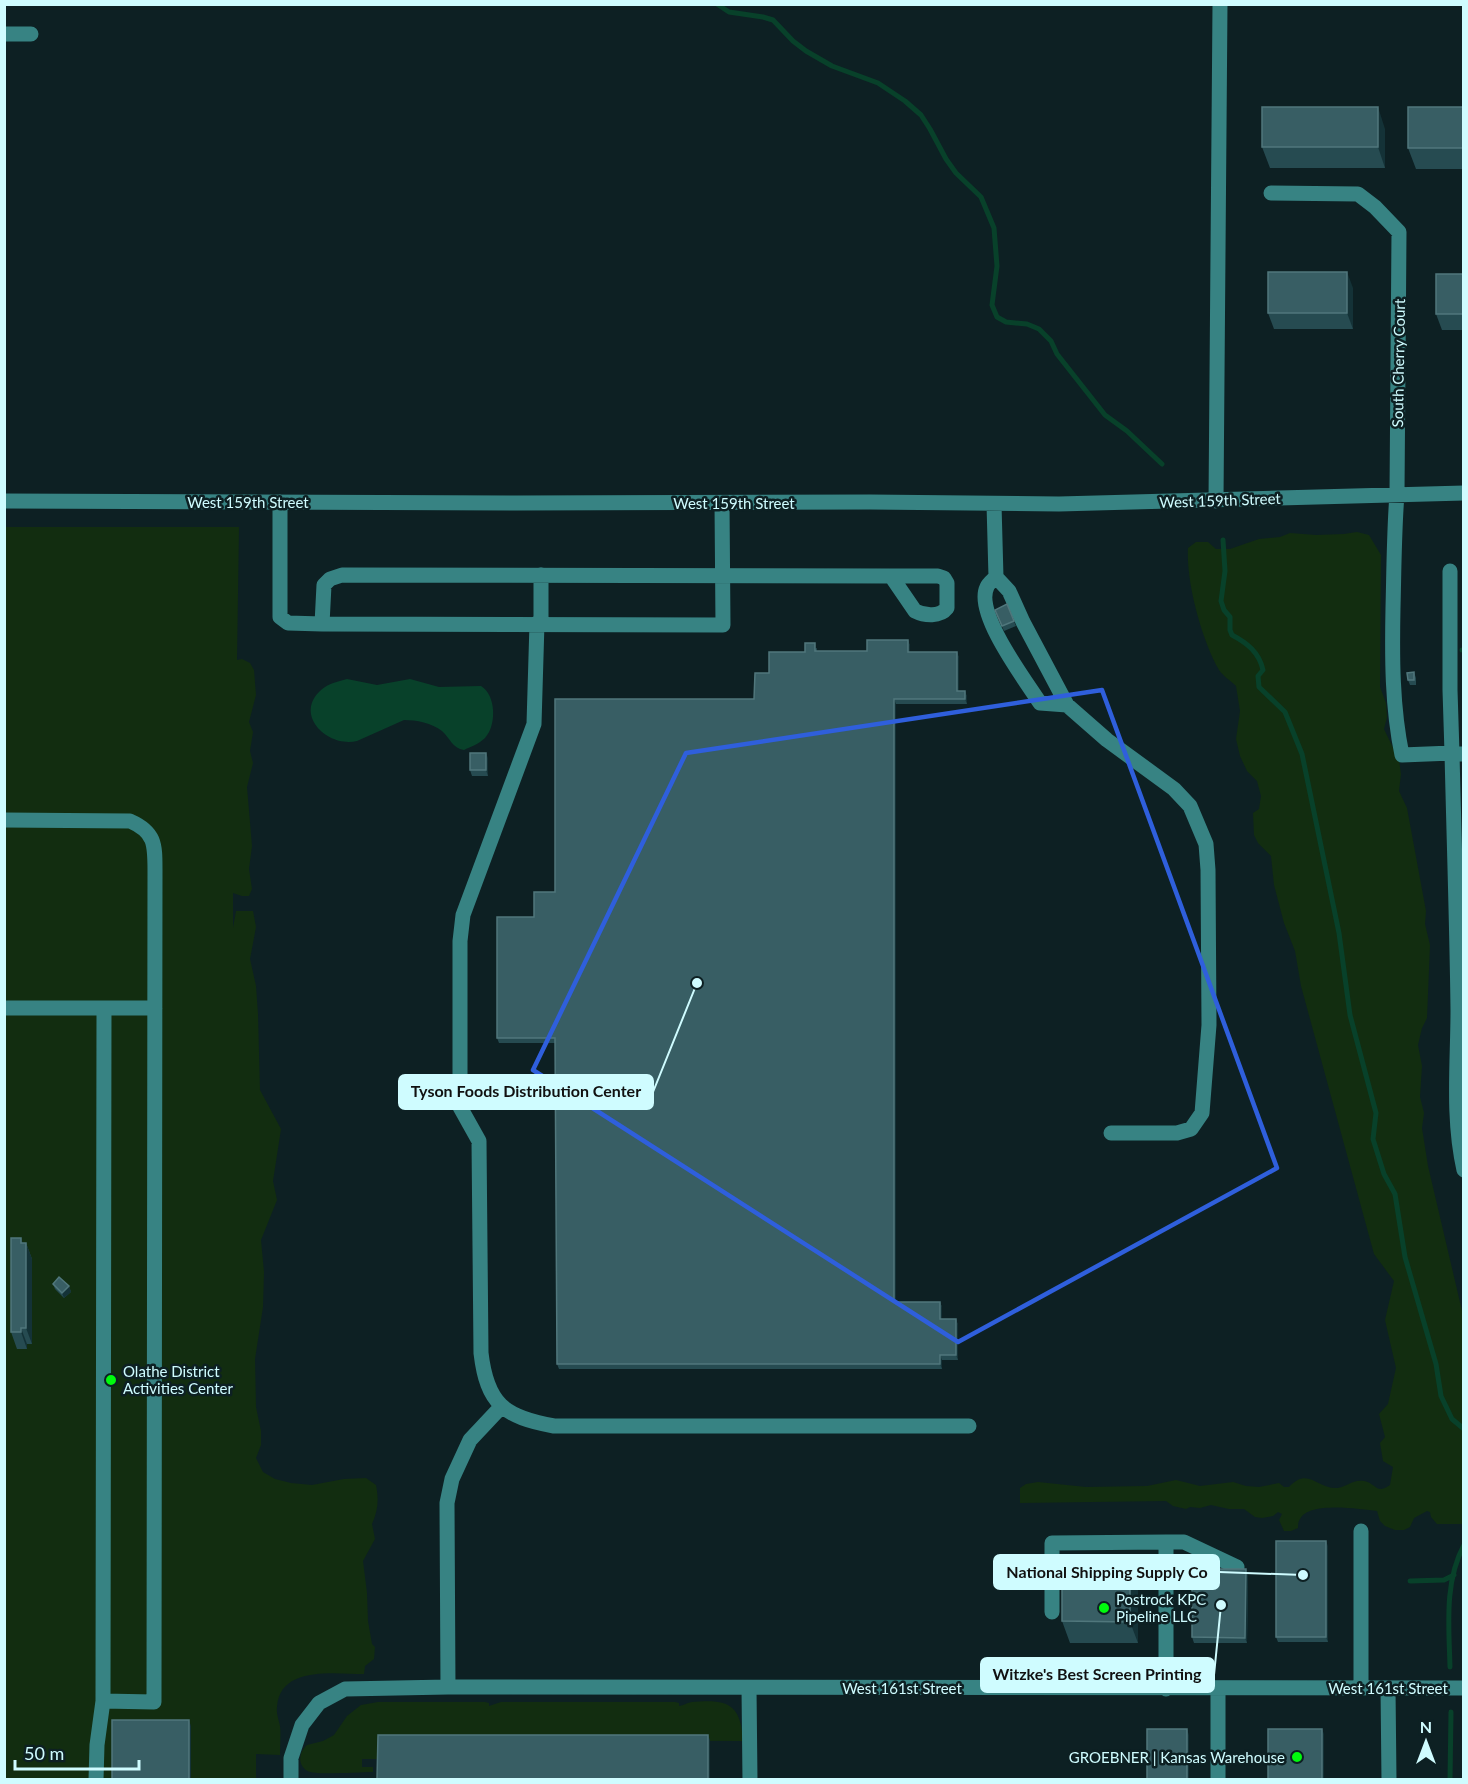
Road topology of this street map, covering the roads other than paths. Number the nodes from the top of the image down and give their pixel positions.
1 (1220, 4) edge
2 (4, 34) edge
3 (31, 34) dead end
4 (1271, 193) dead end
5 (1464, 493) edge
6 (1397, 494) junction
7 (4, 501) edge
8 (1216, 501) junction
9 (280, 502) junction
10 (722, 503) junction
11 (994, 504) junction
12 (1450, 571) dead end
13 (541, 575) junction
14 (723, 576) junction
15 (891, 576) dead end
16 (996, 577) junction
17 (539, 623) junction
18 (322, 624) junction
19 (1067, 705) junction
20 (1458, 753) edge
21 (4, 820) edge
22 (4, 1008) edge
23 (104, 1008) junction
24 (155, 1008) junction
25 (1461, 1011) edge
26 (1460, 1110) edge
27 (1111, 1133) dead end
28 (1464, 1170) edge
29 (501, 1407) junction
30 (969, 1426) dead end
31 (1361, 1531) dead end
32 (1166, 1542) junction
33 (1237, 1568) edge
34 (1052, 1612) dead end
35 (448, 1687) junction
36 (748, 1688) junction
37 (1218, 1688) junction
38 (1361, 1688) junction
39 (1388, 1688) junction
40 (1464, 1688) edge
41 (1166, 1689) junction
42 (103, 1701) junction
43 (96, 1779) edge
44 (291, 1779) edge
45 (750, 1779) edge
46 (1218, 1779) edge
47 (1389, 1779) edge

1 - 8 street
2 - 3 street
4 - 6 street, South Cherry Court
5 - 6 street, West 159th Street
6 - 8 street, West 159th Street
6 - 20 street, South Cherry Court
7 - 9 street, West 159th Street
8 - 11 street, West 159th Street
9 - 10 street, West 159th Street
9 - 18 street
10 - 11 street, West 159th Street
10 - 14 street
11 - 16 street
12 - 20 street
13 - 14 street
13 - 17 street
13 - 18 street
14 - 15 street
14 - 17 street
16 - 19 street
16 - 19 street
17 - 18 street
17 - 29 street
19 - 27 street
20 - 25 street
21 - 24 street
22 - 23 street
23 - 24 street
23 - 42 street
24 - 42 street
25 - 26 street
26 - 28 street
29 - 30 street
29 - 35 street
31 - 38 street
32 - 33 street
32 - 34 street
32 - 41 street
35 - 36 street, West 161st Street
35 - 44 street, West 161st Street
36 - 41 street, West 161st Street
36 - 45 street
37 - 38 street, West 161st Street
37 - 41 street, West 161st Street
37 - 46 street
38 - 39 street, West 161st Street
39 - 40 street, West 161st Street
39 - 47 street
42 - 43 street

